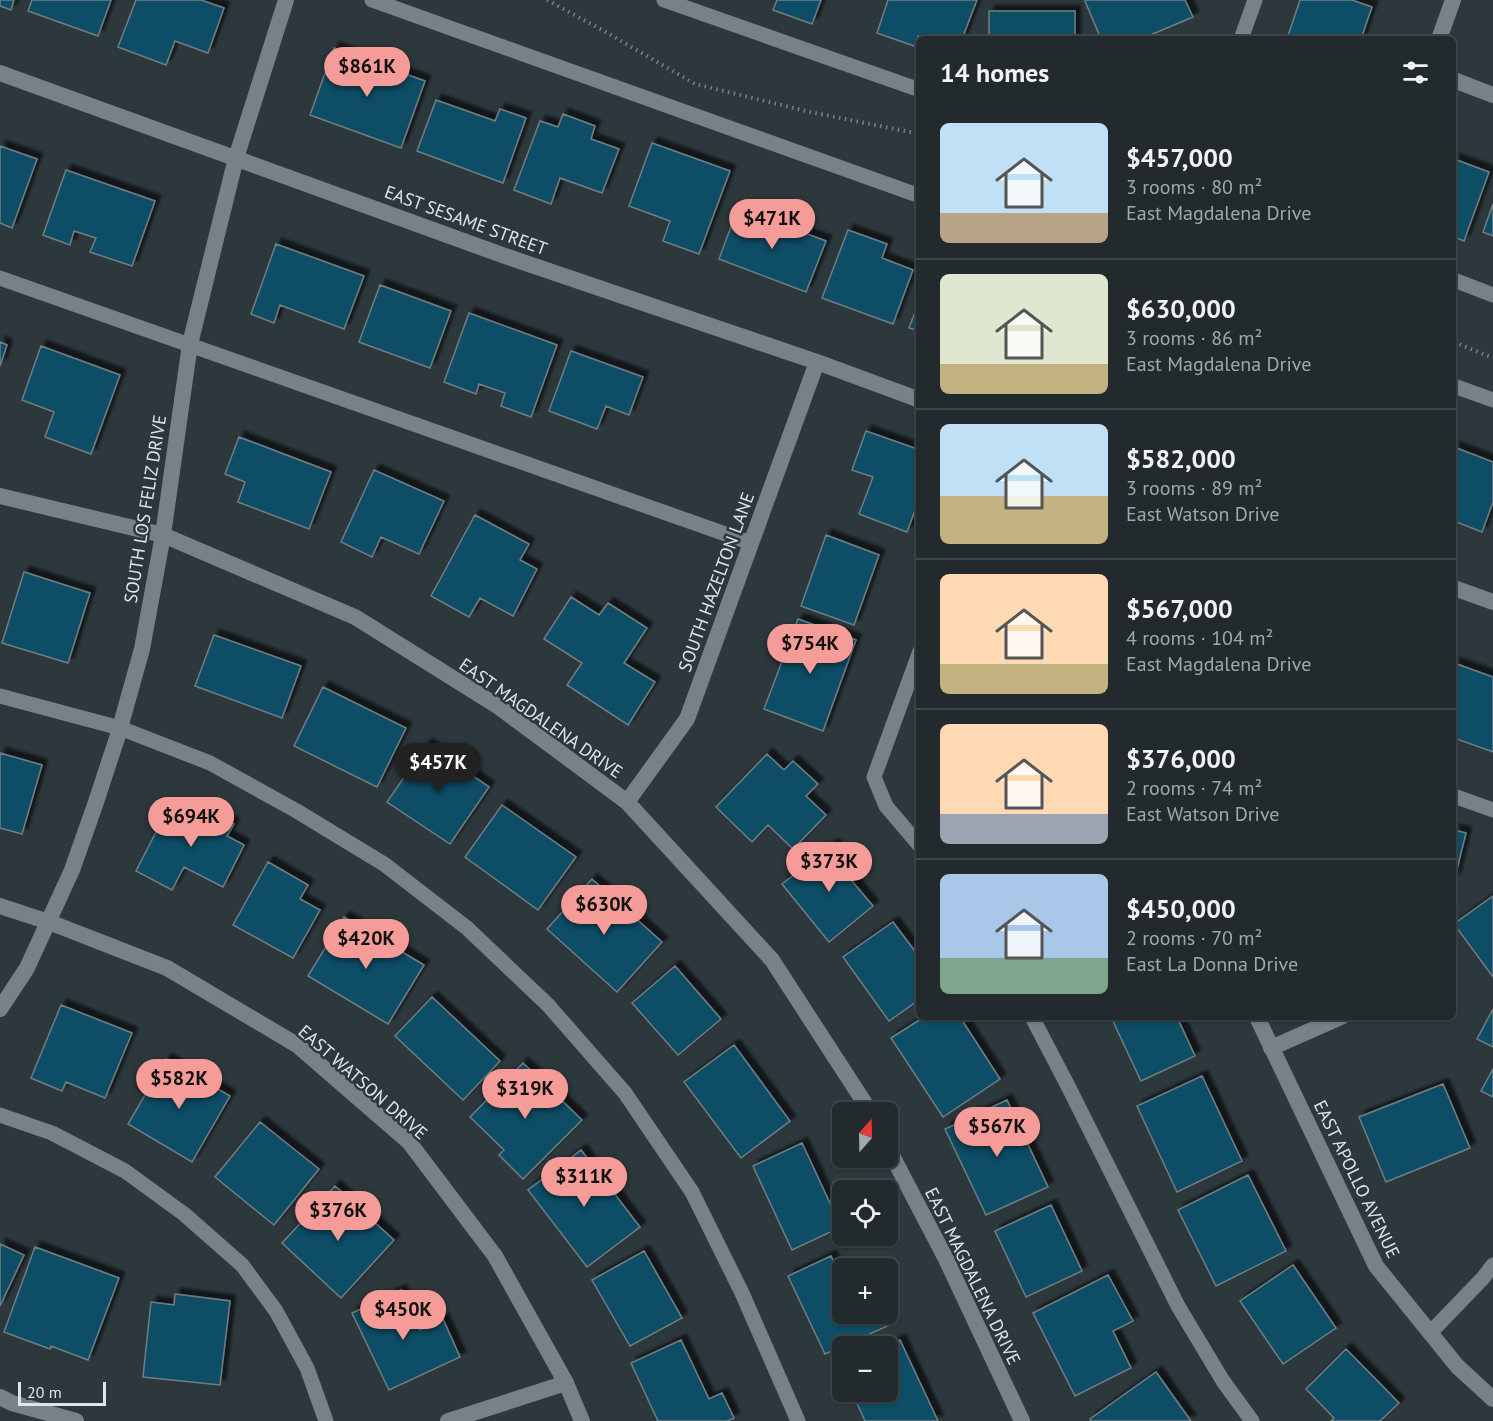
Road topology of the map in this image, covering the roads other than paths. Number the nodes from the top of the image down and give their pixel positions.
1 (286, 0) edge
2 (372, 0) edge
3 (664, 0) edge
4 (1255, 0) edge
5 (1453, 0) edge
6 (1242, 36) edge
7 (1439, 36) edge
8 (0, 73) edge
9 (1456, 81) edge
10 (916, 89) edge
11 (1493, 95) edge
12 (236, 158) junction
13 (916, 194) edge
14 (0, 278) edge
15 (1456, 281) edge
16 (1493, 295) edge
17 (190, 344) junction
18 (817, 362) junction
19 (1456, 387) edge
20 (916, 399) edge
21 (1493, 400) edge
22 (0, 496) edge
23 (163, 536) junction
24 (751, 543) junction
25 (1456, 589) edge
26 (1493, 602) edge
27 (916, 662) edge
28 (0, 696) edge
29 (120, 728) junction
30 (1456, 797) edge
31 (627, 802) junction
32 (1493, 810) edge
33 (916, 841) edge
34 (0, 906) edge
35 (49, 921) junction
36 (0, 1009) edge
37 (1034, 1020) edge
38 (1258, 1020) edge
39 (1334, 1020) edge
40 (1271, 1048) junction
41 (864, 1102) edge
42 (0, 1115) edge
43 (898, 1167) edge
44 (1493, 1265) edge
45 (1430, 1333) junction
46 (566, 1383) junction
47 (0, 1397) edge
48 (1493, 1399) edge
49 (76, 1421) edge
50 (326, 1421) edge
51 (448, 1421) edge
52 (582, 1421) edge
53 (798, 1421) edge
54 (1022, 1421) edge
55 (1252, 1421) edge

1 - 12 street, SOUTH LOS FELIZ DRIVE
2 - 13 lane
3 - 10 lane
4 - 6 lane
5 - 7 street
8 - 12 street, EAST SESAME STREET
9 - 11 street
12 - 17 street, SOUTH LOS FELIZ DRIVE
12 - 18 street, EAST SESAME STREET
14 - 17 lane
15 - 16 lane
17 - 23 street, SOUTH LOS FELIZ DRIVE
17 - 24 lane
18 - 20 street, EAST SESAME STREET
18 - 24 street, SOUTH HAZELTON LANE
19 - 21 lane
22 - 23 street, EAST MAGDALENA DRIVE
23 - 29 street, SOUTH LOS FELIZ DRIVE
23 - 31 street, EAST MAGDALENA DRIVE
24 - 31 street, SOUTH HAZELTON LANE
25 - 26 street
27 - 33 lane
28 - 29 lane
29 - 35 street, SOUTH LOS FELIZ DRIVE
29 - 53 lane
30 - 32 lane
31 - 41 street, EAST MAGDALENA DRIVE
34 - 35 street, EAST WATSON DRIVE
35 - 36 street, SOUTH LOS FELIZ DRIVE
35 - 46 street, EAST WATSON DRIVE
37 - 55 lane
38 - 40 street, EAST APOLLO AVENUE
39 - 40 street
40 - 45 street, EAST APOLLO AVENUE
42 - 50 lane
43 - 54 street, EAST MAGDALENA DRIVE
44 - 45 lane
45 - 48 street, EAST APOLLO AVENUE
46 - 51 street
46 - 52 street, EAST WATSON DRIVE
47 - 49 street

